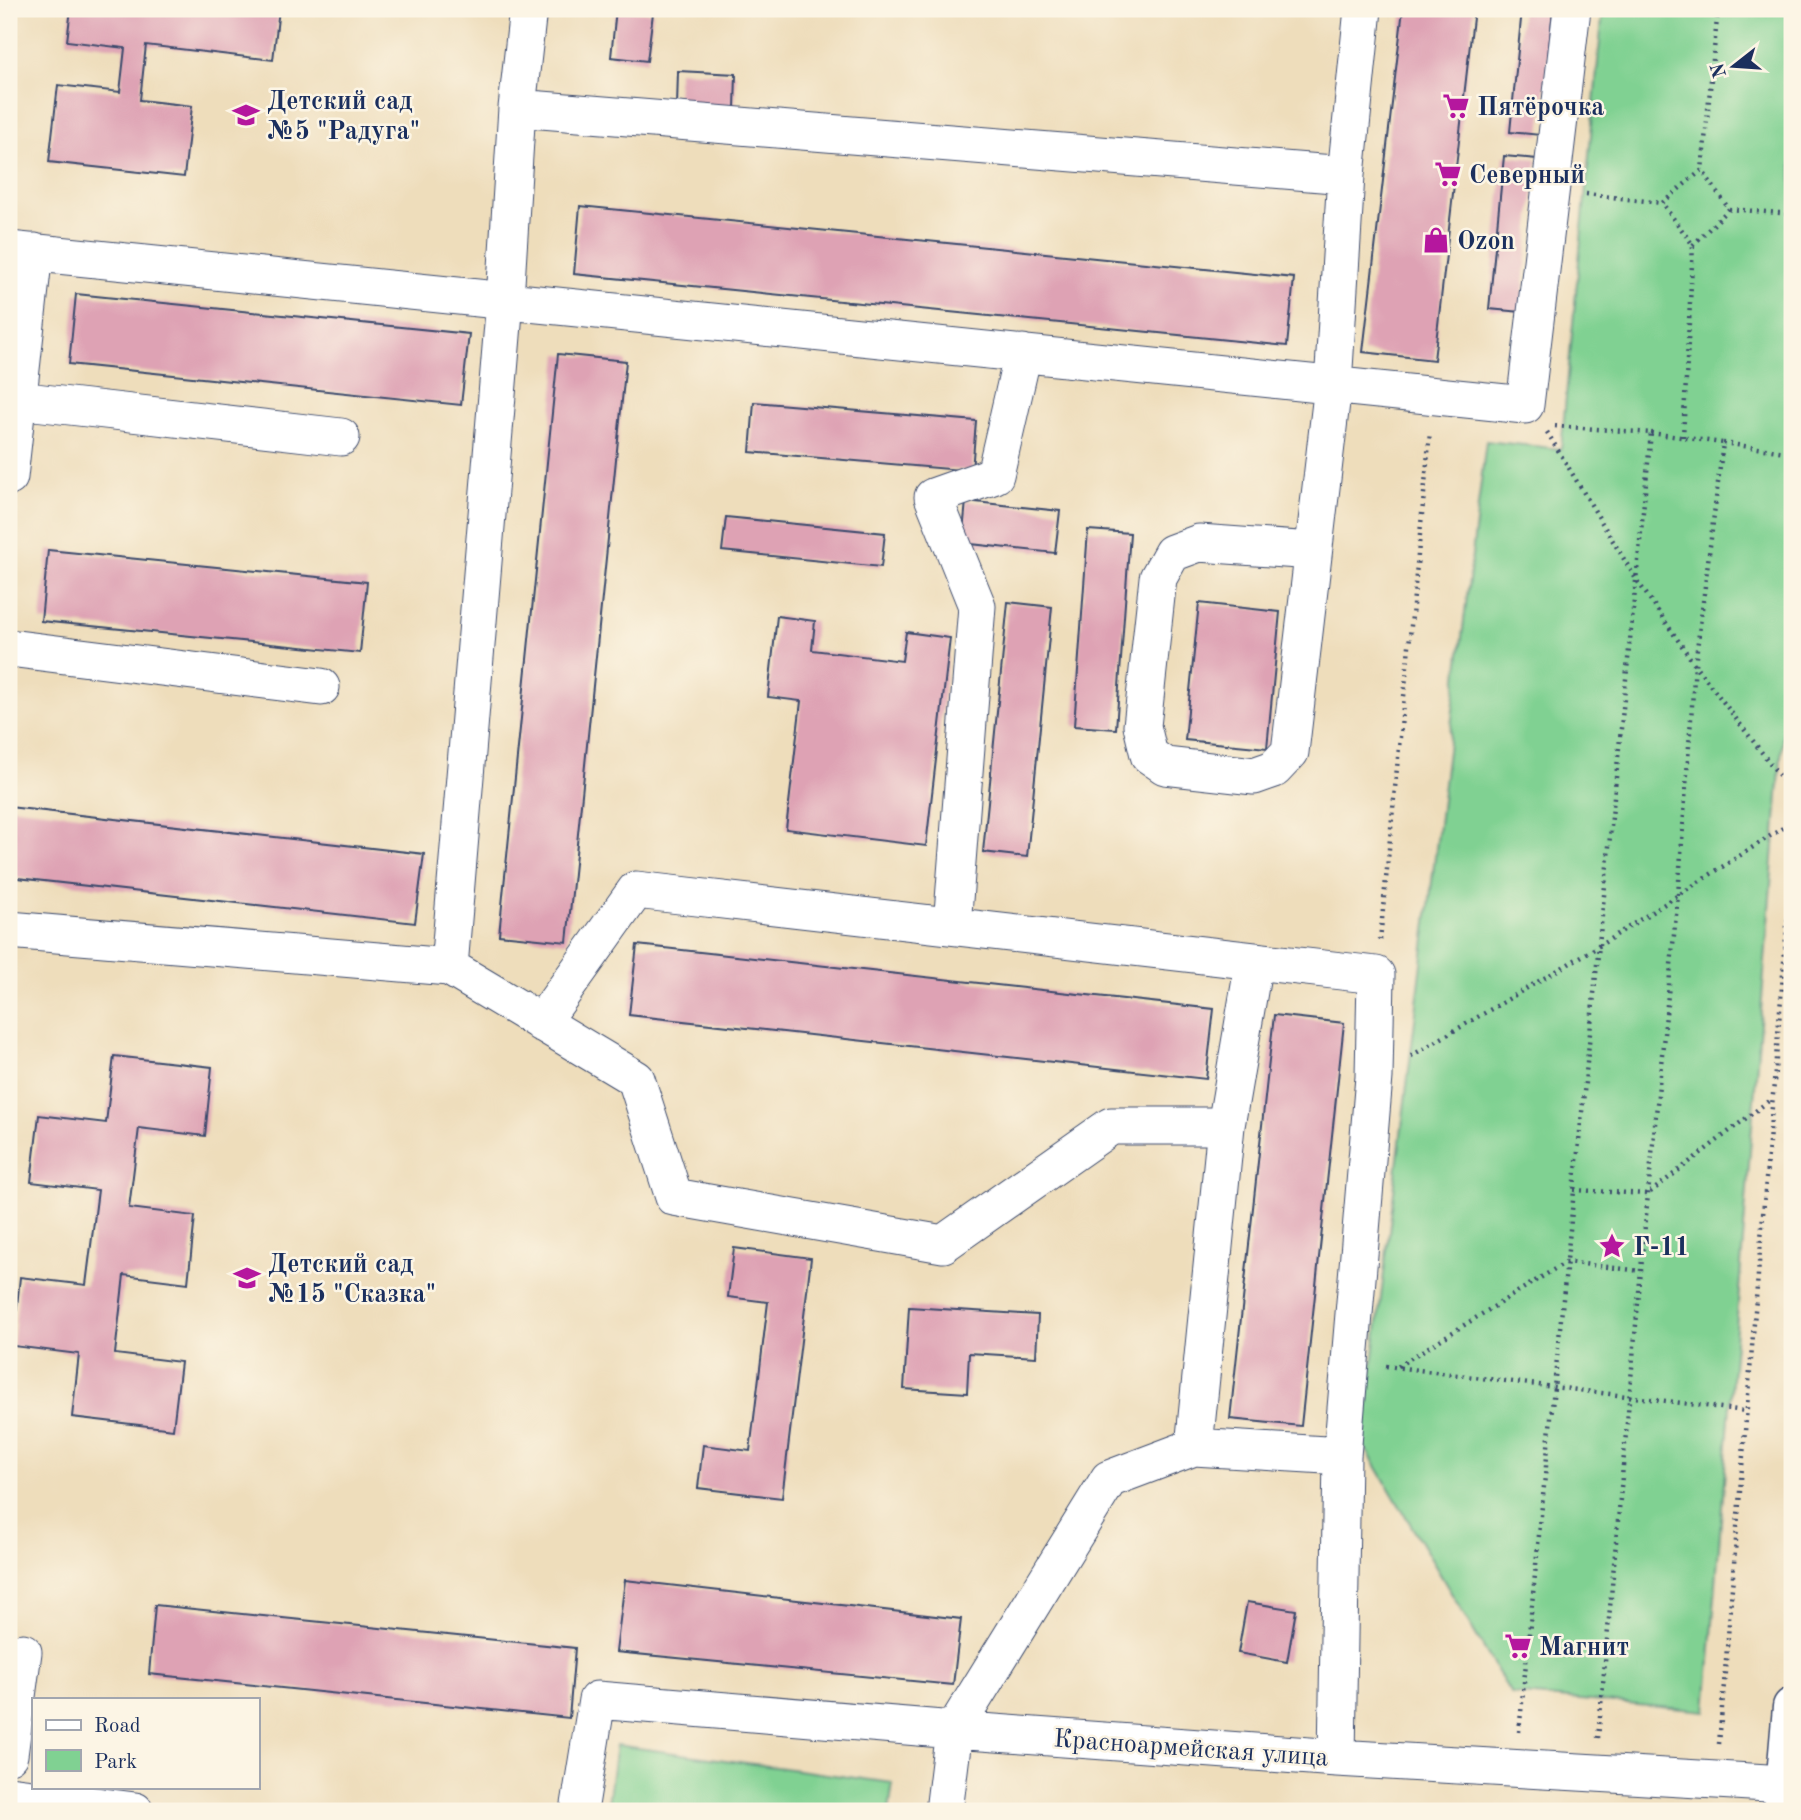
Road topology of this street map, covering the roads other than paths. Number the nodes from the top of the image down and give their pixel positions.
1 (528, 9) edge
2 (1363, 9) edge
3 (1572, 9) edge
4 (517, 108) junction
5 (1346, 175) junction
6 (21, 251) edge
7 (505, 300) junction
8 (1023, 353) junction
9 (1333, 385) junction
10 (17, 400) junction
11 (341, 437) dead end
12 (9, 477) edge
13 (1313, 551) junction
14 (9, 648) edge
15 (321, 687) dead end
16 (952, 926) junction
17 (9, 930) edge
18 (1254, 962) junction
19 (449, 967) junction
20 (541, 1023) junction
21 (1226, 1126) junction
22 (1194, 1447) junction
23 (1342, 1456) junction
24 (23, 1652) dead end
25 (1792, 1707) edge
26 (954, 1730) junction
27 (9, 1755) edge
28 (1337, 1758) junction
29 (9, 1795) edge
30 (1784, 1798) edge
31 (135, 1811) edge
32 (579, 1811) edge
33 (944, 1811) edge

1 - 4 lane
2 - 5 lane
3 - 9 lane
4 - 5 lane
4 - 7 lane
5 - 9 lane
6 - 7 lane
6 - 10 lane
7 - 8 lane
7 - 19 lane
8 - 9 lane
8 - 16 lane
9 - 13 lane
10 - 11 lane
10 - 12 lane
13 - 13 lane
14 - 15 lane
16 - 18 lane
16 - 20 lane
17 - 19 lane
18 - 21 lane
18 - 23 lane
19 - 20 lane
20 - 21 lane
21 - 22 lane
22 - 23 lane
22 - 26 lane
23 - 28 lane
24 - 27 lane
25 - 30 main road
26 - 28 lane, Красноармейская улица
26 - 32 lane, Красноармейская улица
26 - 33 lane
28 - 30 lane, Красноармейская улица
29 - 31 lane

